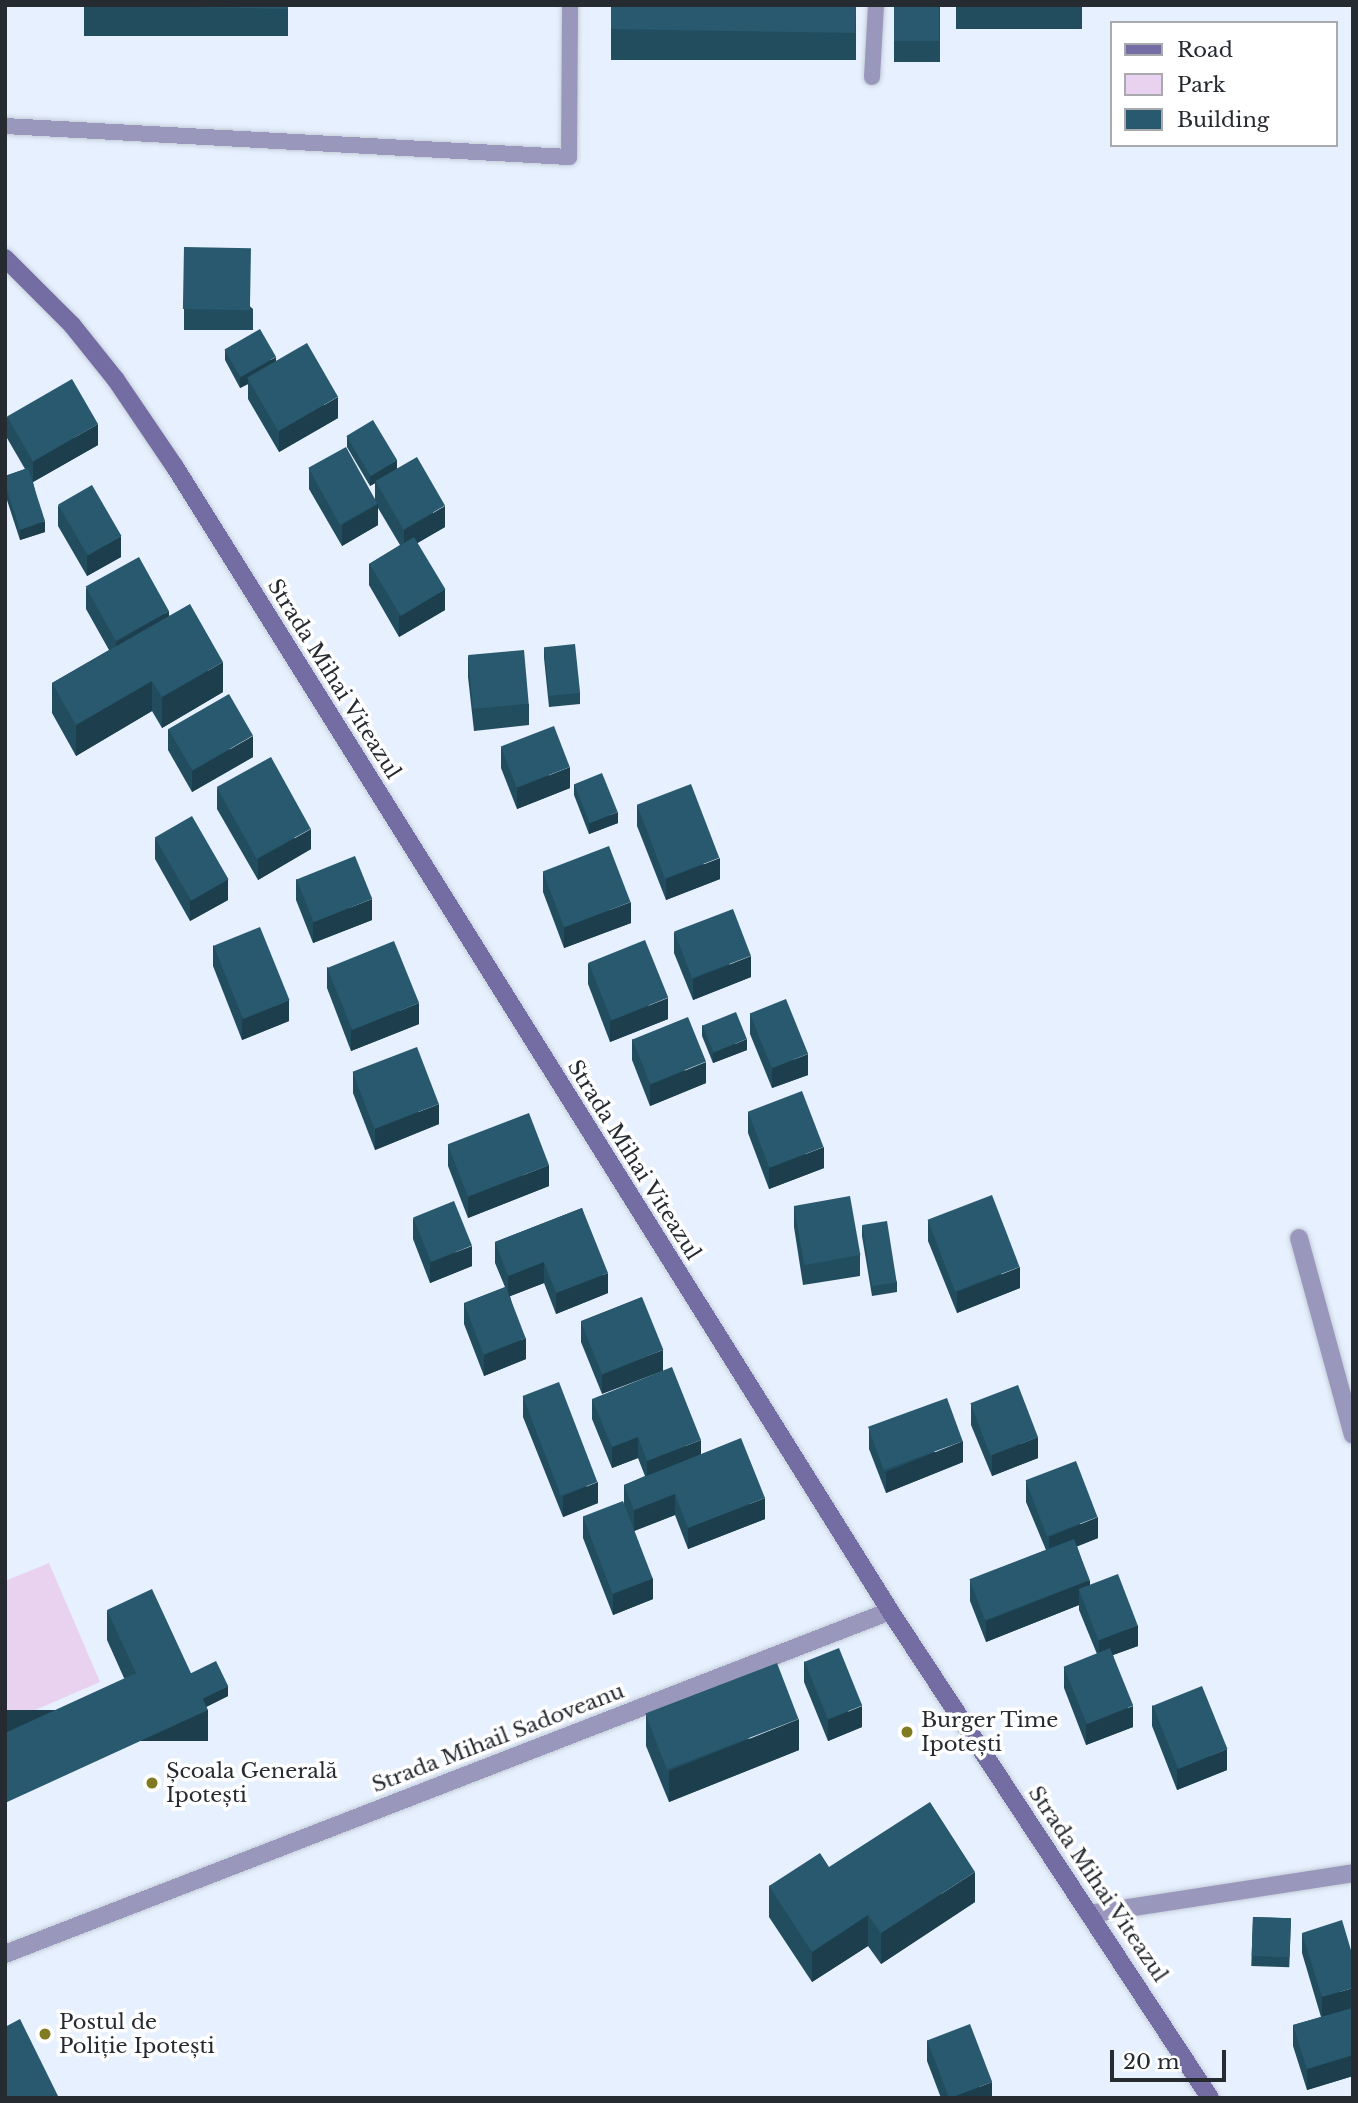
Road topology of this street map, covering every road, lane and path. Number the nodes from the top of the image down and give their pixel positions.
1 (570, 5) edge
2 (876, 5) edge
3 (872, 77) dead end
4 (5, 126) edge
5 (5, 258) edge
6 (1299, 1238) dead end
7 (1353, 1435) edge
8 (890, 1611) junction
9 (1353, 1873) edge
10 (1090, 1914) junction
11 (5, 1954) edge
12 (1210, 2098) edge

1 - 4 lane
2 - 3 lane
5 - 8 main road, Strada Mihai Viteazul
6 - 7 street
8 - 10 main road, Strada Mihai Viteazul
8 - 11 street, Strada Mihail Sadoveanu
9 - 10 street
10 - 12 main road, Strada Mihai Viteazul

